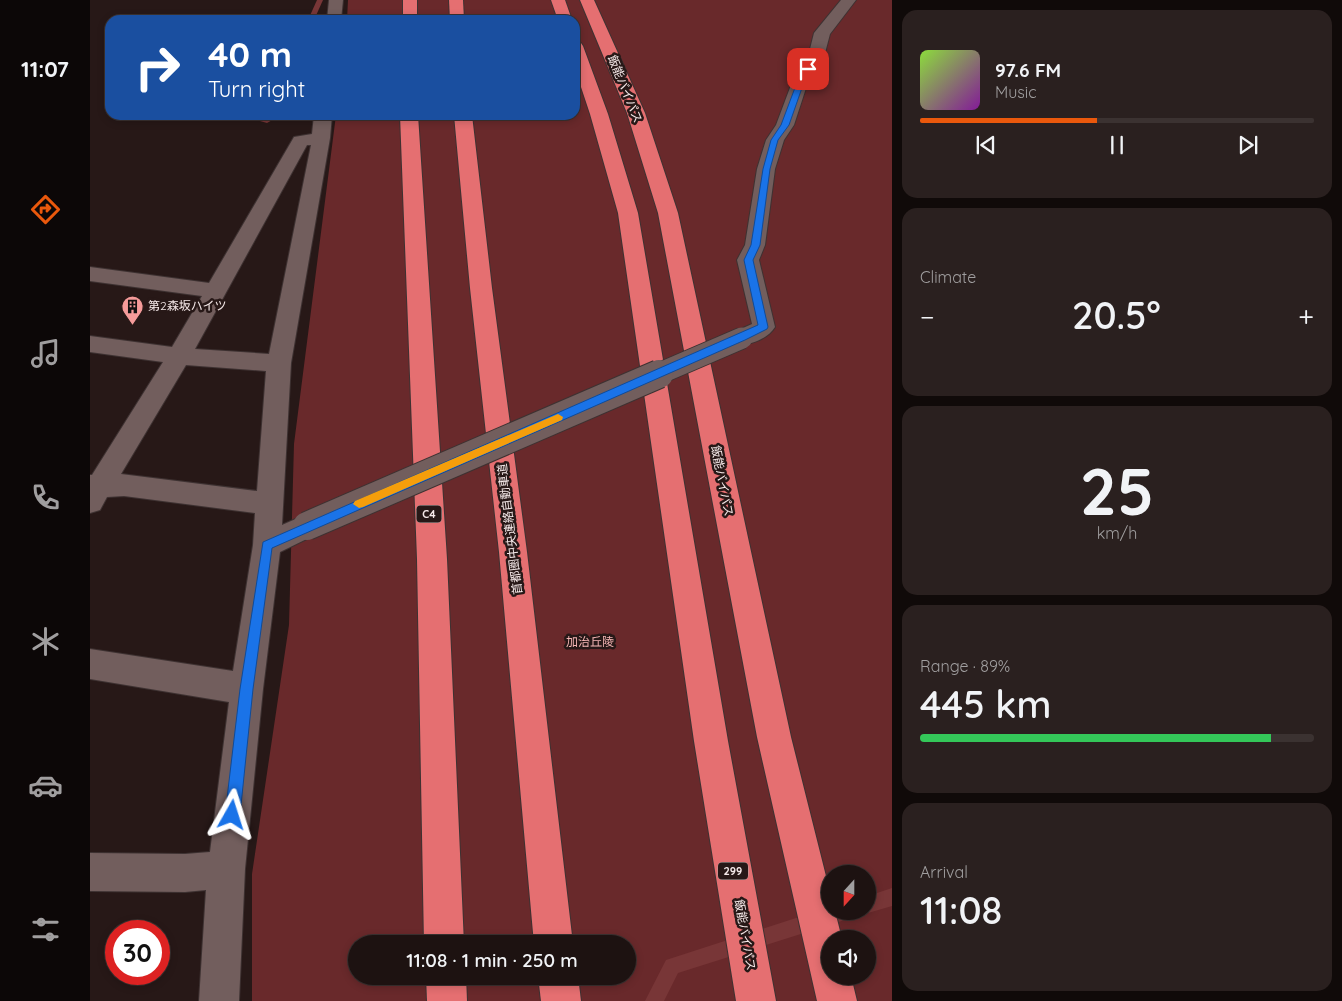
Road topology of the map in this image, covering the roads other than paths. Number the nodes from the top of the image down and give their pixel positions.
1 (336, 0) edge
2 (410, 0) edge
3 (456, 0) edge
4 (558, 0) edge
5 (587, 0) edge
6 (849, 0) edge
7 (334, 15) edge
8 (410, 15) edge
9 (457, 15) edge
10 (564, 15) edge
11 (580, 60) edge
12 (409, 120) edge
13 (464, 120) edge
14 (322, 126) edge
15 (90, 274) edge
16 (215, 291) junction
17 (90, 344) edge
18 (179, 356) junction
19 (279, 363) junction
20 (93, 492) edge
21 (268, 504) junction
22 (267, 545) junction
23 (90, 664) edge
24 (247, 689) junction
25 (226, 869) junction
26 (90, 872) edge
27 (443, 929) edge
28 (821, 933) edge
29 (553, 935) edge
30 (446, 985) edge
31 (559, 985) edge
32 (833, 985) edge
33 (218, 1001) edge
34 (447, 1001) edge
35 (561, 1001) edge
36 (756, 1001) edge
37 (837, 1001) edge

1 - 7 street
2 - 8 highway
3 - 9 highway
4 - 10 highway
5 - 28 highway, 飯能バイパス
6 - 22 street, bridge
11 - 36 highway, 飯能バイパス / 299
12 - 27 highway, C4
13 - 29 highway, 首都圏中央連絡自動車道
14 - 16 street
14 - 19 street
15 - 16 street
16 - 18 street
17 - 18 street
18 - 19 street
18 - 20 street
19 - 21 street
20 - 21 street
21 - 22 street
22 - 24 street
23 - 24 street
24 - 25 street
25 - 26 street
25 - 33 street
30 - 34 highway
31 - 35 highway
32 - 37 highway

